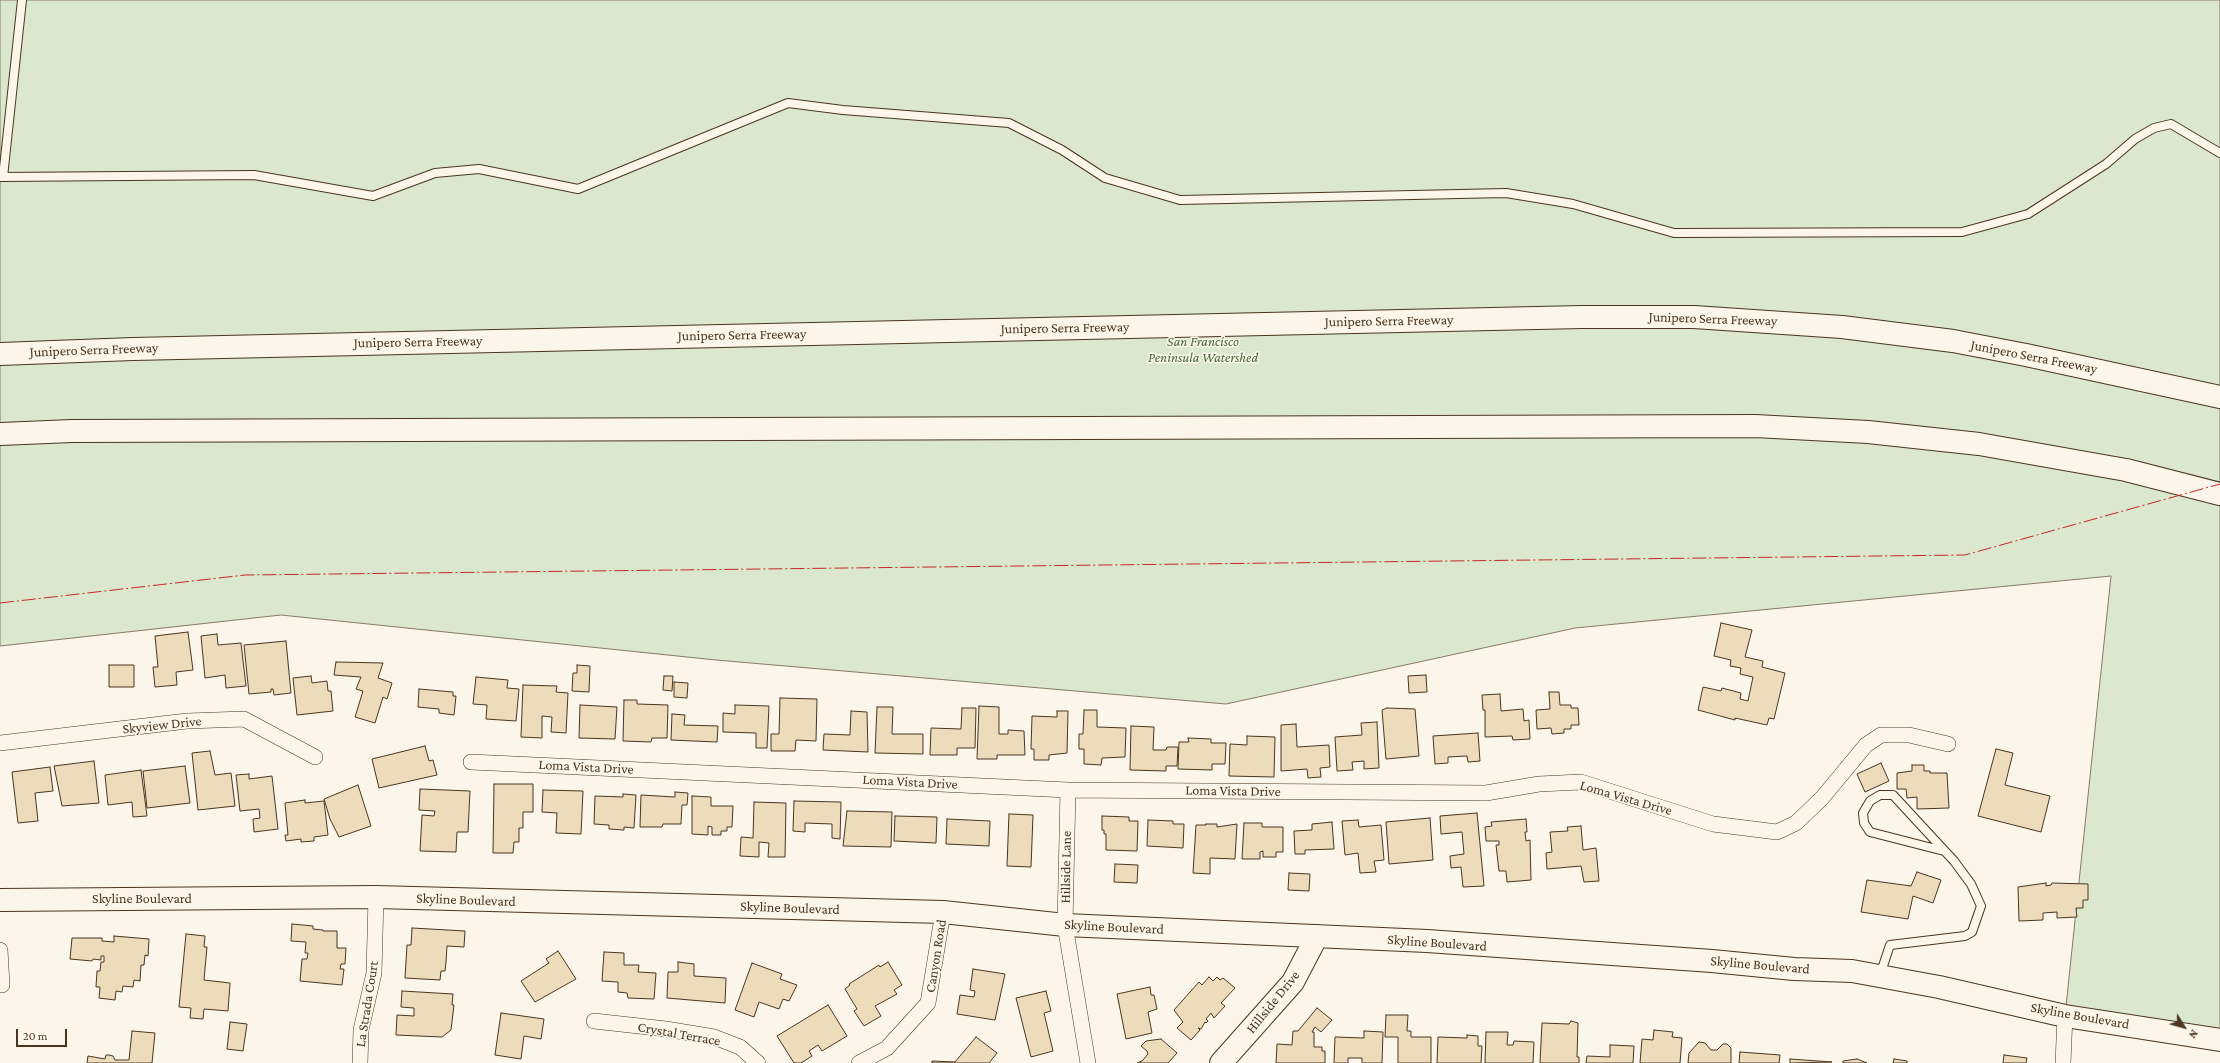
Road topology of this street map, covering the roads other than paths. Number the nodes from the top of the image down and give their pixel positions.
1 (22, 0) edge
2 (2220, 153) edge
3 (2, 177) edge
4 (0, 354) edge
5 (2220, 397) edge
6 (0, 434) edge
7 (2220, 494) edge
8 (0, 743) edge
9 (1948, 744) dead end
10 (315, 757) dead end
11 (471, 762) dead end
12 (1068, 790) junction
13 (1944, 851) junction
14 (376, 897) junction
15 (0, 900) edge
16 (943, 912) junction
17 (1065, 925) junction
18 (1317, 936) junction
19 (0, 950) edge
20 (1880, 976) junction
21 (2, 985) dead end
22 (2065, 1016) junction
23 (594, 1021) dead end
24 (2220, 1040) edge
25 (360, 1063) edge
26 (758, 1063) edge
27 (859, 1063) edge
28 (1088, 1063) edge
29 (1221, 1063) edge
30 (2063, 1063) edge

1 - 3 lane
2 - 3 lane
4 - 5 main road, Junipero Serra Freeway
6 - 7 main road
8 - 10 street, Skyview Drive
9 - 12 street, Loma Vista Drive
11 - 12 street, Loma Vista Drive
12 - 17 street, Hillside Lane
13 - 13 lane
13 - 20 lane
14 - 15 main road, Skyline Boulevard
14 - 16 main road, Skyline Boulevard
14 - 25 street, La Strada Court
16 - 17 main road, Skyline Boulevard
16 - 27 street, Canyon Road
17 - 18 main road, Skyline Boulevard
17 - 28 street, Hillside Lane
18 - 20 main road, Skyline Boulevard
18 - 29 main road, Hillside Drive
19 - 21 street
20 - 22 main road, Skyline Boulevard
22 - 24 main road, Skyline Boulevard
22 - 30 street
23 - 26 street, Crystal Terrace

